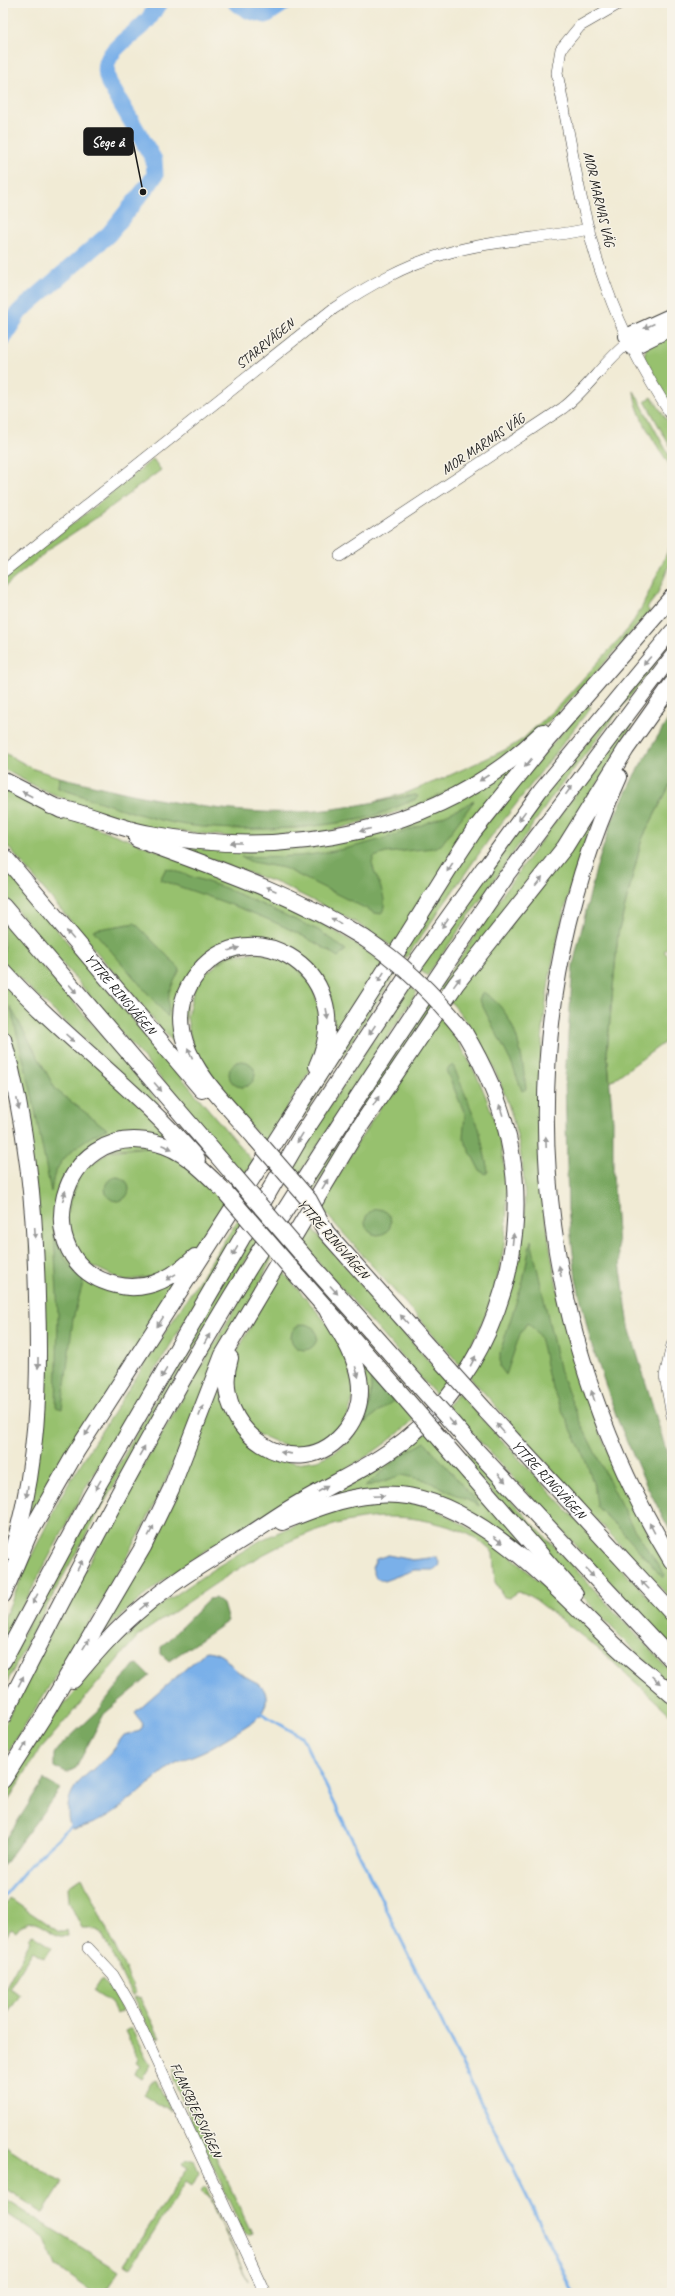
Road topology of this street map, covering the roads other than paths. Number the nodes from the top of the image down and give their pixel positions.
1 (620, 3) edge
2 (589, 228) junction
3 (672, 315) edge
4 (672, 327) edge
5 (629, 342) junction
6 (672, 416) edge
7 (340, 556) dead end
8 (3, 572) edge
9 (672, 597) edge
10 (672, 631) edge
11 (636, 639) junction
12 (672, 656) edge
13 (672, 684) edge
14 (661, 698) junction
15 (3, 780) edge
16 (52, 806) junction
17 (3, 855) edge
18 (484, 868) joint
19 (505, 878) joint
20 (3, 906) edge
21 (3, 971) edge
22 (3, 1039) edge
23 (281, 1132) junction
24 (254, 1142) junction
25 (228, 1191) junction
26 (254, 1302) junction
27 (328, 1312) junction
28 (672, 1345) edge
29 (672, 1416) edge
30 (249, 1535) junction
31 (672, 1561) edge
32 (3, 1579) edge
33 (3, 1595) edge
34 (672, 1614) edge
35 (672, 1660) edge
36 (3, 1661) edge
37 (640, 1666) junction
38 (672, 1695) edge
39 (45, 1714) junction
40 (3, 1716) edge
41 (3, 1780) edge
42 (88, 1948) dead end
43 (265, 2293) edge

1 - 2 street, MOR MARNAS VÄG
2 - 5 street, MOR MARNAS VÄG
2 - 8 street, STARRVÄGEN
3 -> 5 main road
4 - 5 highway
5 - 6 street, MOR MARNAS VÄG
5 - 7 street, MOR MARNAS VÄG
9 - 11 highway
10 -> 18 main road
11 -> 16 highway
11 -> 23 highway
19 -> 12 main road
13 - 14 highway
26 -> 14 highway
31 -> 14 highway
16 -> 15 highway
30 -> 16 highway, bridge
24 -> 17 highway, YTTRE RINGVÄGEN
18 -> 36 highway
40 -> 19 highway
20 -> 35 highway, bridge
21 -> 25 highway
22 -> 32 highway
24 -> 23 highway
23 - 25 highway
34 -> 24 highway, YTTRE RINGVÄGEN, bridge
25 -> 25 highway
25 - 27 highway, bridge
25 -> 33 highway
27 -> 26 highway
39 -> 26 highway
27 - 37 highway, bridge
28 - 29 street
30 -> 37 highway
39 -> 30 highway
37 -> 38 highway
41 -> 39 highway
42 - 43 street, FLANSBJERSVÄGEN

